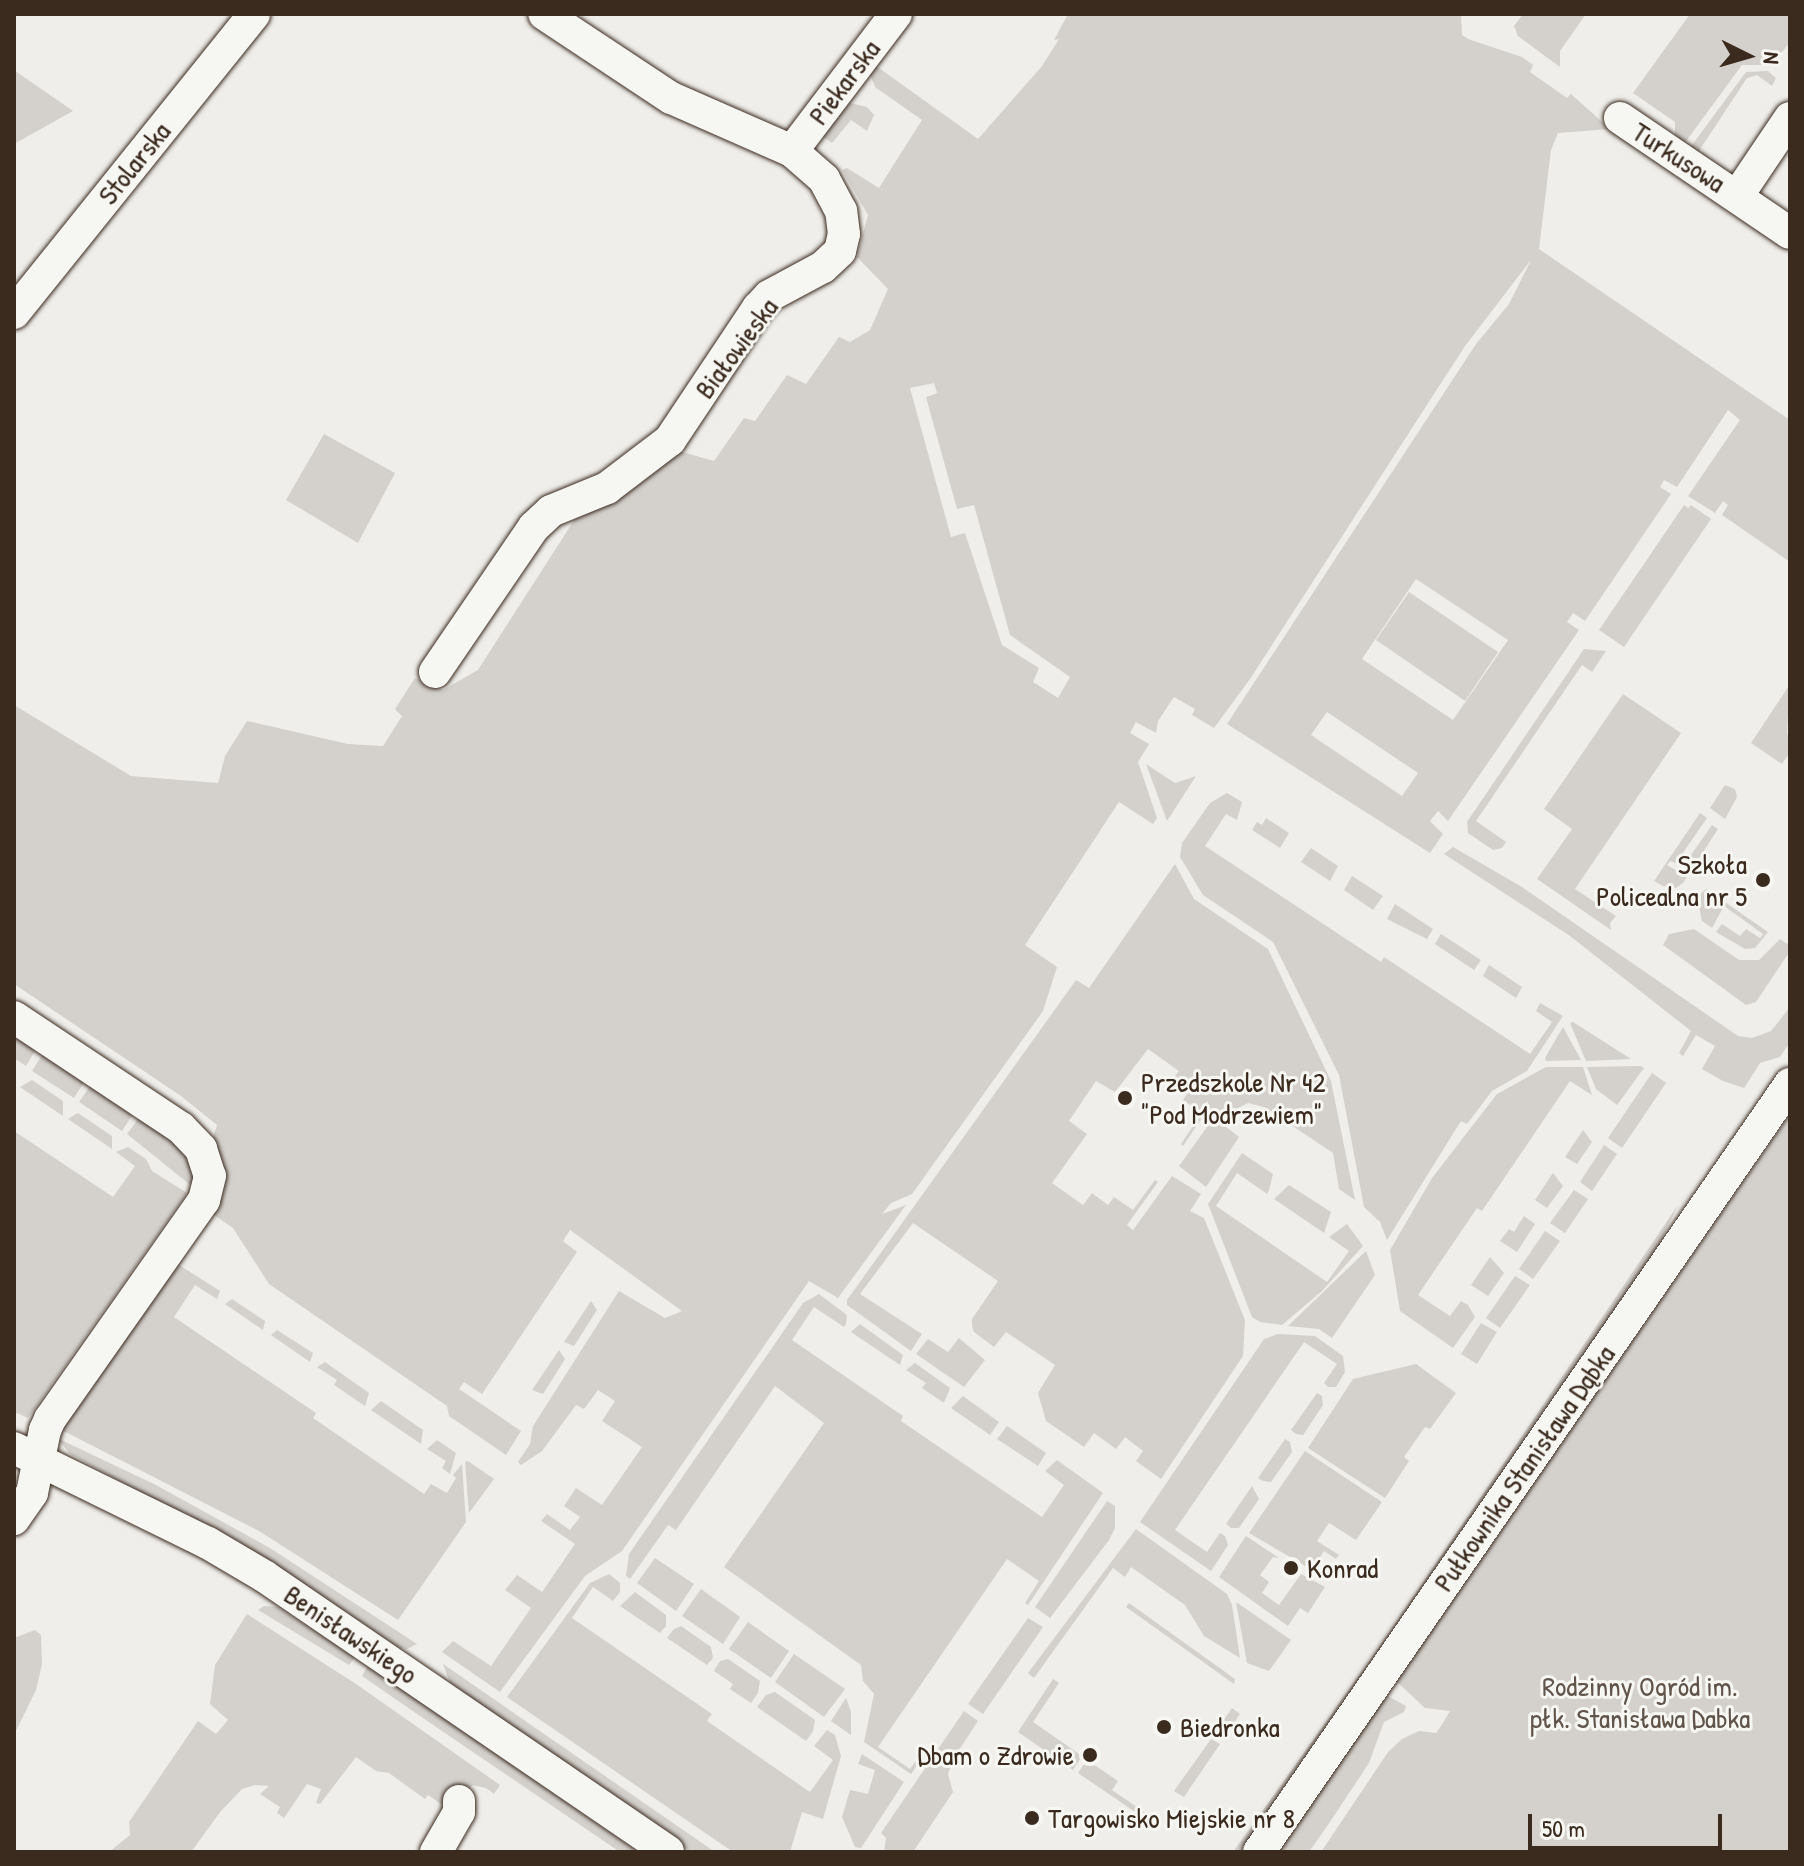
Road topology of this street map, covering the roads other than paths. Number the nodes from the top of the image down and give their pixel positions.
1 (254, 14) edge
2 (544, 14) edge
3 (896, 14) edge
4 (1620, 118) dead end
5 (1790, 118) edge
6 (792, 151) junction
7 (1738, 195) junction
8 (1790, 233) edge
9 (14, 313) edge
10 (435, 672) dead end
11 (14, 1017) edge
12 (1790, 1084) edge
13 (27, 1453) edge
14 (14, 1519) edge
15 (459, 1801) dead end
16 (436, 1852) edge
17 (668, 1852) edge
18 (1259, 1852) edge

1 - 9 street, Stolarska
2 - 6 street, Białowieska
3 - 6 street, Piekarska
4 - 7 street, Turkusowa
5 - 7 street, Turkusowa
6 - 10 street, Białowieska
7 - 8 street, Turkusowa
11 - 13 street
12 - 18 street, Pułkownika Stanisława Dąbka
13 - 14 street
13 - 17 street, Benisławskiego
15 - 16 street

